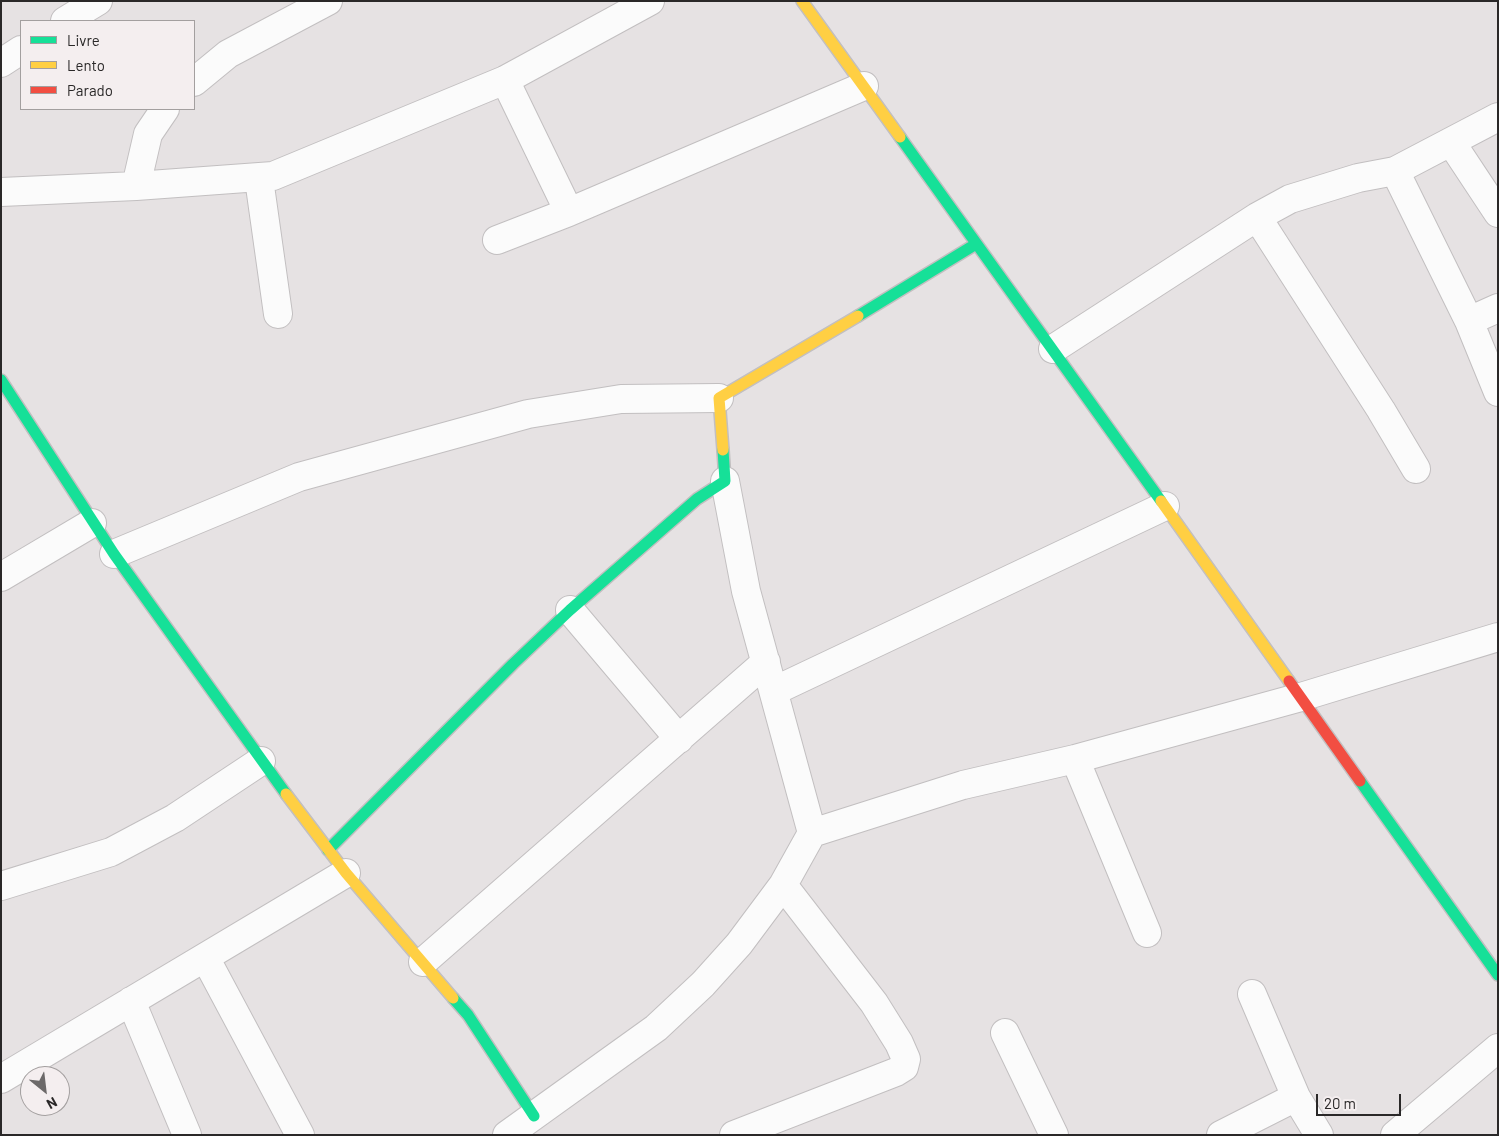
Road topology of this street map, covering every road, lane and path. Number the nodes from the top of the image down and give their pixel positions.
1 (98, 1) edge
2 (328, 1) edge
3 (650, 1) edge
4 (802, 1) edge
5 (67, 20) edge
6 (20, 51) edge
7 (1, 63) edge
8 (505, 80) junction
9 (195, 81) edge
10 (864, 86) junction
11 (164, 110) edge
12 (1498, 117) edge
13 (1451, 142) junction
14 (1395, 171) junction
15 (258, 179) junction
16 (136, 186) junction
17 (1, 192) edge
18 (569, 212) junction
19 (1498, 212) edge
20 (1257, 217) junction
21 (497, 240) dead end
22 (976, 244) junction
23 (1498, 308) edge
24 (278, 314) dead end
25 (1469, 321) junction
26 (1053, 349) junction
27 (1, 380) edge
28 (1498, 392) edge
29 (720, 398) junction
30 (1416, 470) dead end
31 (725, 481) junction
32 (1165, 506) junction
33 (92, 523) junction
34 (114, 554) junction
35 (1, 577) edge
36 (570, 610) junction
37 (1498, 637) edge
38 (766, 662) junction
39 (774, 692) junction
40 (1301, 697) junction
41 (679, 739) junction
42 (1075, 759) junction
43 (261, 761) junction
44 (812, 833) junction
45 (328, 850) junction
46 (346, 873) junction
47 (783, 885) junction
48 (1, 886) edge
49 (1147, 934) dead end
50 (206, 959) junction
51 (423, 962) junction
52 (1498, 975) edge
53 (1252, 994) dead end
54 (131, 1001) junction
55 (1004, 1033) dead end
56 (1498, 1048) edge
57 (1, 1079) edge
58 (1296, 1097) junction
59 (534, 1116) junction
60 (187, 1135) edge
61 (300, 1135) edge
62 (507, 1135) edge
63 (734, 1135) edge
64 (1054, 1135) edge
65 (1221, 1135) edge
66 (1319, 1135) edge
67 (1395, 1135) edge

1 - 5 street
2 - 9 street
3 - 8 street
4 - 10 street
6 - 7 street
8 - 15 street
8 - 18 street
10 - 18 street
10 - 22 street
11 - 16 street
12 - 13 street
13 - 14 street
13 - 19 street
14 - 20 street
14 - 25 street
15 - 16 street
15 - 24 street
16 - 17 street
18 - 21 street
20 - 26 street
20 - 30 street
22 - 26 street
22 - 29 street
23 - 25 street
25 - 28 street
26 - 32 street
27 - 33 street
29 - 31 street
29 - 34 street
31 - 36 street
31 - 38 street
32 - 39 street
32 - 40 street
33 - 34 street
33 - 35 street
34 - 43 street
36 - 41 street
36 - 45 street
37 - 40 street
38 - 39 street
38 - 41 street
39 - 44 street
40 - 42 street
40 - 52 street
41 - 51 street
42 - 44 street
42 - 49 street
43 - 45 street
43 - 48 street
44 - 47 street
45 - 46 street
46 - 50 street
46 - 51 street
47 - 59 street
47 - 63 street
50 - 54 street
50 - 61 street
51 - 59 street
53 - 58 street
54 - 57 street
54 - 60 street
55 - 64 street
56 - 67 street
58 - 65 street
58 - 66 street
59 - 62 street

